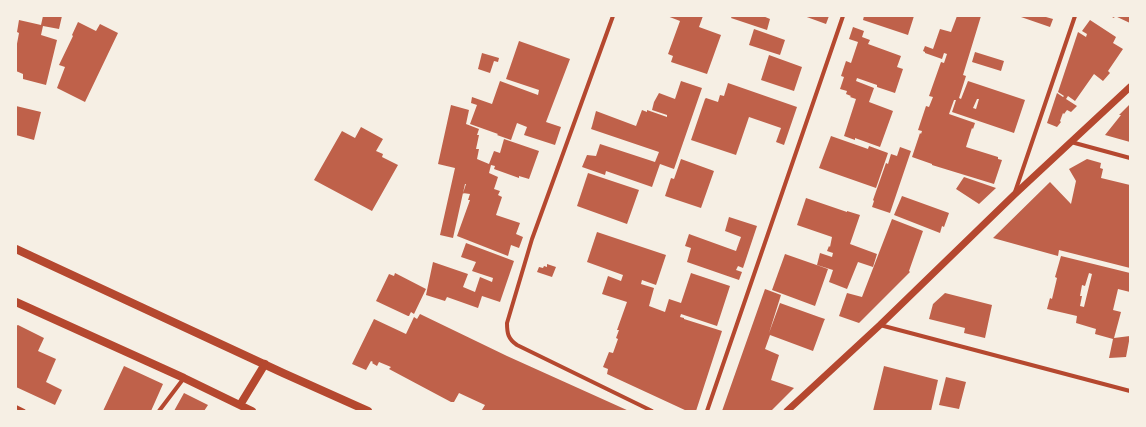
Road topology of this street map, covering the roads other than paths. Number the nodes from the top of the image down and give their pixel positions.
1 (613, 16) edge
2 (843, 16) edge
3 (1075, 16) edge
4 (1130, 87) edge
5 (1071, 142) junction
6 (1130, 158) edge
7 (1014, 195) junction
8 (16, 249) edge
9 (16, 302) edge
10 (880, 325) junction
11 (265, 364) junction
12 (184, 378) junction
13 (1130, 391) edge
14 (240, 405) junction
15 (16, 407) edge
16 (24, 411) edge
17 (159, 411) edge
18 (252, 411) edge
19 (368, 411) edge
20 (652, 411) edge
21 (707, 411) edge
22 (787, 411) edge

1 - 20 street
2 - 21 street
3 - 7 street
4 - 5 street
5 - 6 street
5 - 7 street
7 - 10 street
8 - 11 main road
9 - 12 main road
10 - 13 street
10 - 22 street
11 - 14 main road
11 - 19 main road
12 - 14 main road
12 - 17 street
14 - 18 main road
15 - 16 street

